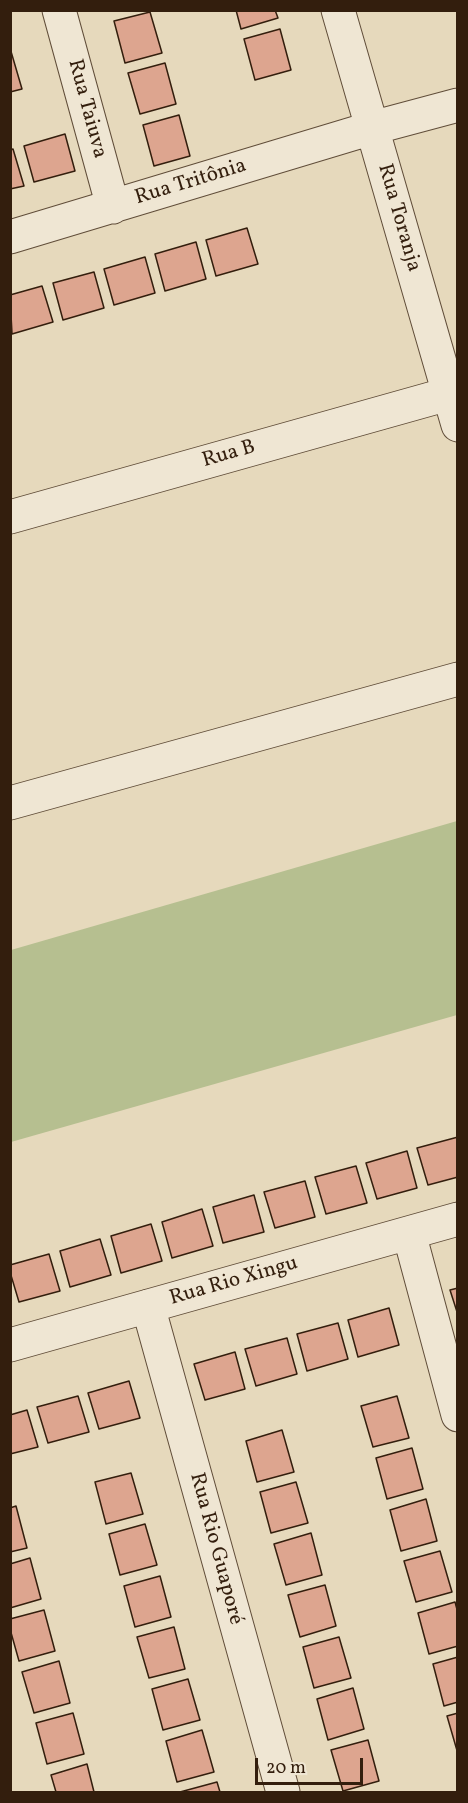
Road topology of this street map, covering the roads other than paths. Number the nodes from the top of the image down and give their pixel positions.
1 (59, 10) edge
2 (338, 10) edge
3 (458, 105) edge
4 (372, 128) junction
5 (113, 207) junction
6 (10, 237) edge
7 (448, 394) junction
8 (458, 425) edge
9 (10, 517) edge
10 (458, 679) edge
11 (10, 803) edge
12 (458, 1219) edge
13 (408, 1233) junction
14 (148, 1306) junction
15 (10, 1345) edge
16 (458, 1415) edge
17 (283, 1792) edge

1 - 5 street, Rua Taiuva
2 - 4 street, Rua Toranja
3 - 4 street, Rua Tritônia
4 - 5 street, Rua Tritônia
4 - 7 street, Rua Toranja
5 - 6 street, Rua Tritônia
7 - 8 street, Rua Toranja
7 - 9 street, Rua B
10 - 11 street
12 - 13 street, Rua Rio Xingu
13 - 14 street, Rua Rio Xingu
13 - 16 street
14 - 15 street, Rua Rio Xingu
14 - 17 street, Rua Rio Guaporé

